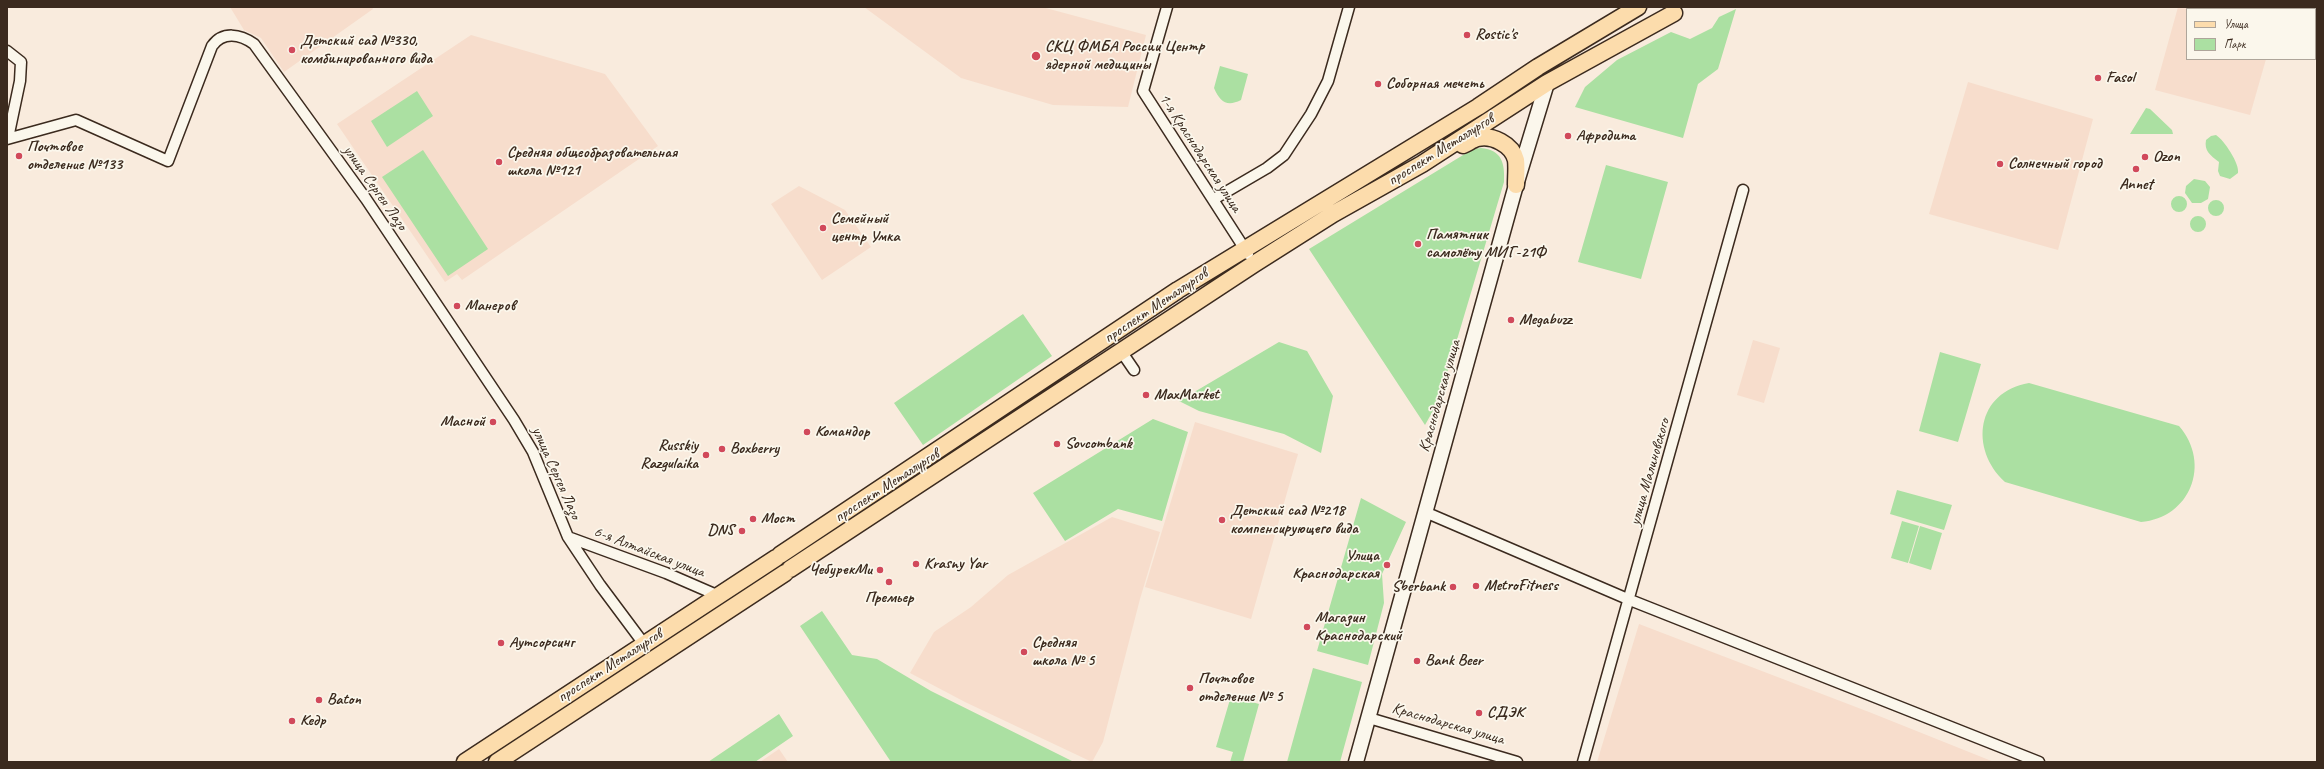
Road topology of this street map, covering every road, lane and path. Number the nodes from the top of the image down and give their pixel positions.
1 (1167, 7) edge
2 (1349, 7) edge
3 (1636, 8) edge
4 (1680, 9) edge
5 (7, 51) edge
6 (1538, 67) junction
7 (1547, 84) junction
8 (8, 139) edge
9 (1422, 164) junction
10 (1516, 185) junction
11 (1743, 190) dead end
12 (1214, 199) junction
13 (1244, 248) junction
14 (1254, 264) junction
15 (1121, 351) junction
16 (1134, 370) dead end
17 (1425, 512) junction
18 (568, 537) junction
19 (719, 596) junction
20 (1630, 600) junction
21 (644, 644) junction
22 (655, 657) junction
23 (1369, 718) junction
24 (465, 762) edge
25 (497, 762) edge
26 (1356, 762) edge
27 (1517, 762) edge
28 (1583, 762) edge
29 (2039, 762) edge

1 - 12 street, 1-я Краснодарская улица
2 - 12 street
3 - 6 main road, проспект Металлургов
4 - 7 main road, проспект Металлургов
5 - 8 street
6 - 7 main road
6 - 13 main road, проспект Металлургов
7 - 9 main road, проспект Металлургов
7 - 10 main road, Краснодарская улица
8 - 18 street, улица Сергея Лазо
9 - 10 main road
9 - 14 main road, проспект Металлургов
10 - 17 main road, Краснодарская улица
11 - 20 street, улица Малиновского
12 - 13 street, 1-я Краснодарская улица
13 - 14 street, 1-я Краснодарская улица
13 - 19 main road, проспект Металлургов
14 - 15 main road, проспект Металлургов
15 - 16 street
15 - 22 main road, проспект Металлургов
17 - 20 street
17 - 23 main road, Краснодарская улица
18 - 19 street, 6-я Алтайская улица
18 - 21 street, улица Сергея Лазо
19 - 21 main road, проспект Металлургов
20 - 28 street, улица Малиновского
20 - 29 street
21 - 22 main road
21 - 24 main road, проспект Металлургов
22 - 25 main road, проспект Металлургов
23 - 26 main road, Краснодарская улица
23 - 27 street, Краснодарская улица

